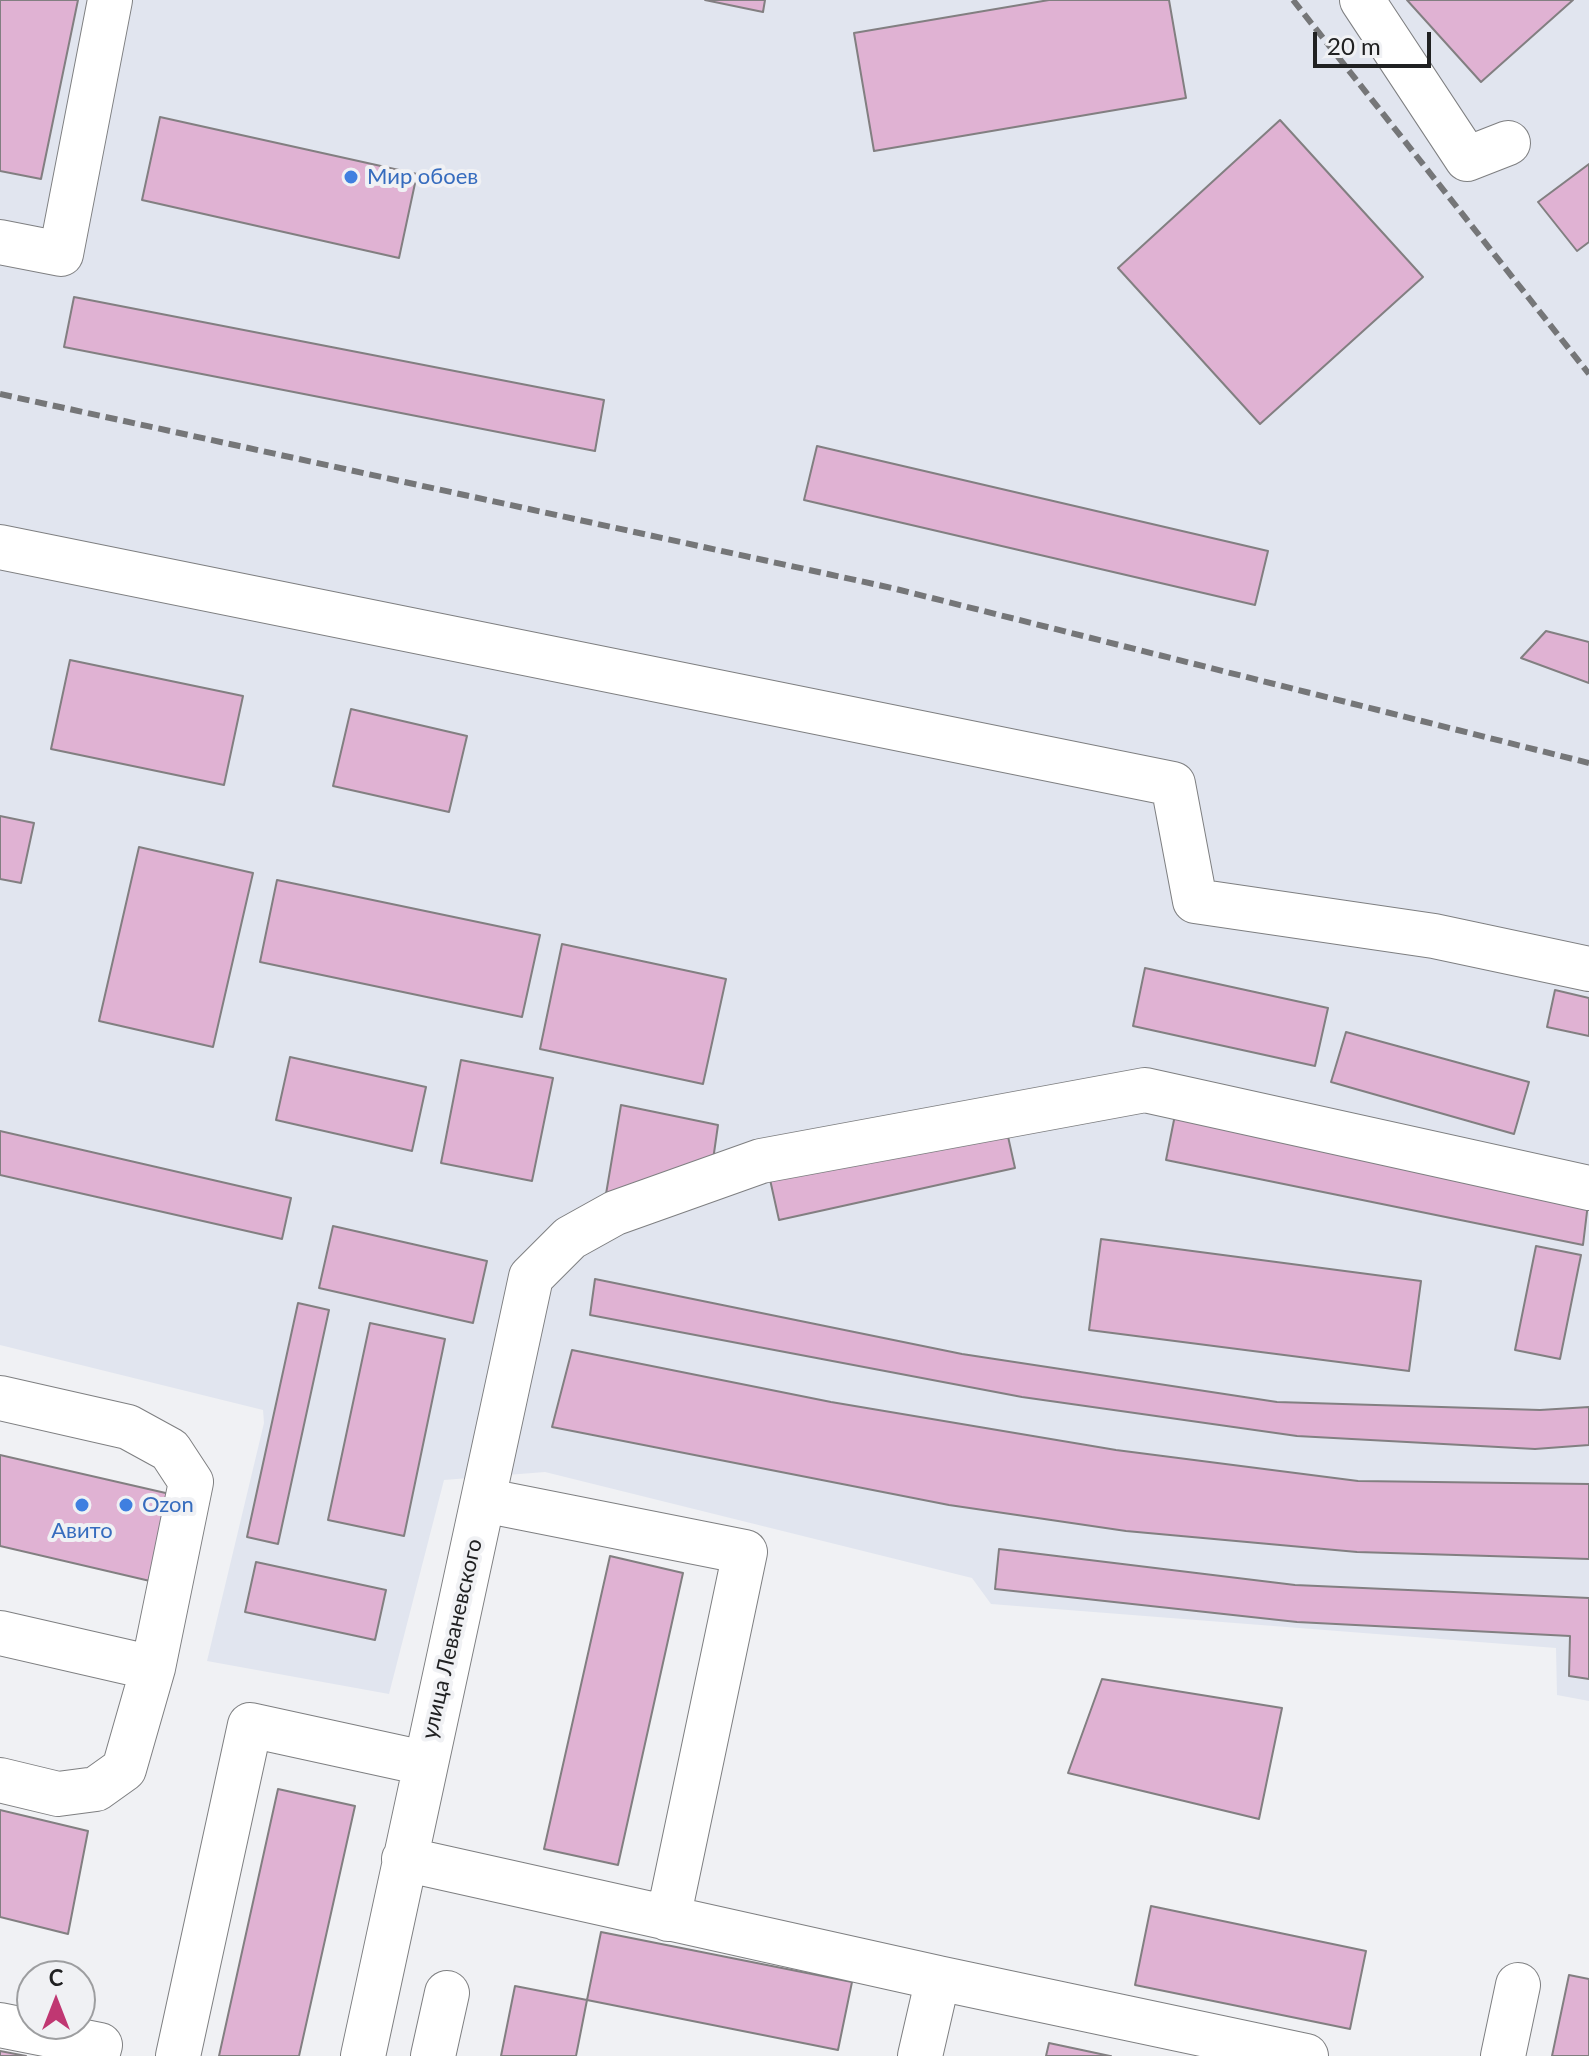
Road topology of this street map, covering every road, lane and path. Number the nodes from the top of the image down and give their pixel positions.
1 (110, 0) edge
2 (1362, 0) edge
3 (1508, 143) dead end
4 (0, 242) edge
5 (0, 547) edge
6 (1589, 969) edge
7 (1589, 1188) edge
8 (0, 1398) edge
9 (483, 1500) junction
10 (0, 1633) edge
11 (153, 1668) junction
12 (424, 1763) junction
13 (0, 1780) edge
14 (404, 1859) junction
15 (668, 1919) junction
16 (938, 1978) junction
17 (1518, 1985) dead end
18 (447, 1993) dead end
19 (0, 2025) edge
20 (97, 2056) edge
21 (178, 2056) edge
22 (363, 2056) edge
23 (433, 2056) edge
24 (920, 2056) edge
25 (1306, 2056) edge
26 (1503, 2056) edge

1 - 4 street
2 - 3 street
5 - 6 street
7 - 9 street, улица Леваневского
8 - 11 street
9 - 12 street, улица Леваневского
9 - 15 street
10 - 11 street
11 - 13 street
12 - 14 street, улица Леваневского
12 - 21 street
14 - 15 street
14 - 22 street, улица Леваневского
15 - 16 street
16 - 24 street
16 - 25 street
17 - 26 street
18 - 23 street
19 - 20 street

